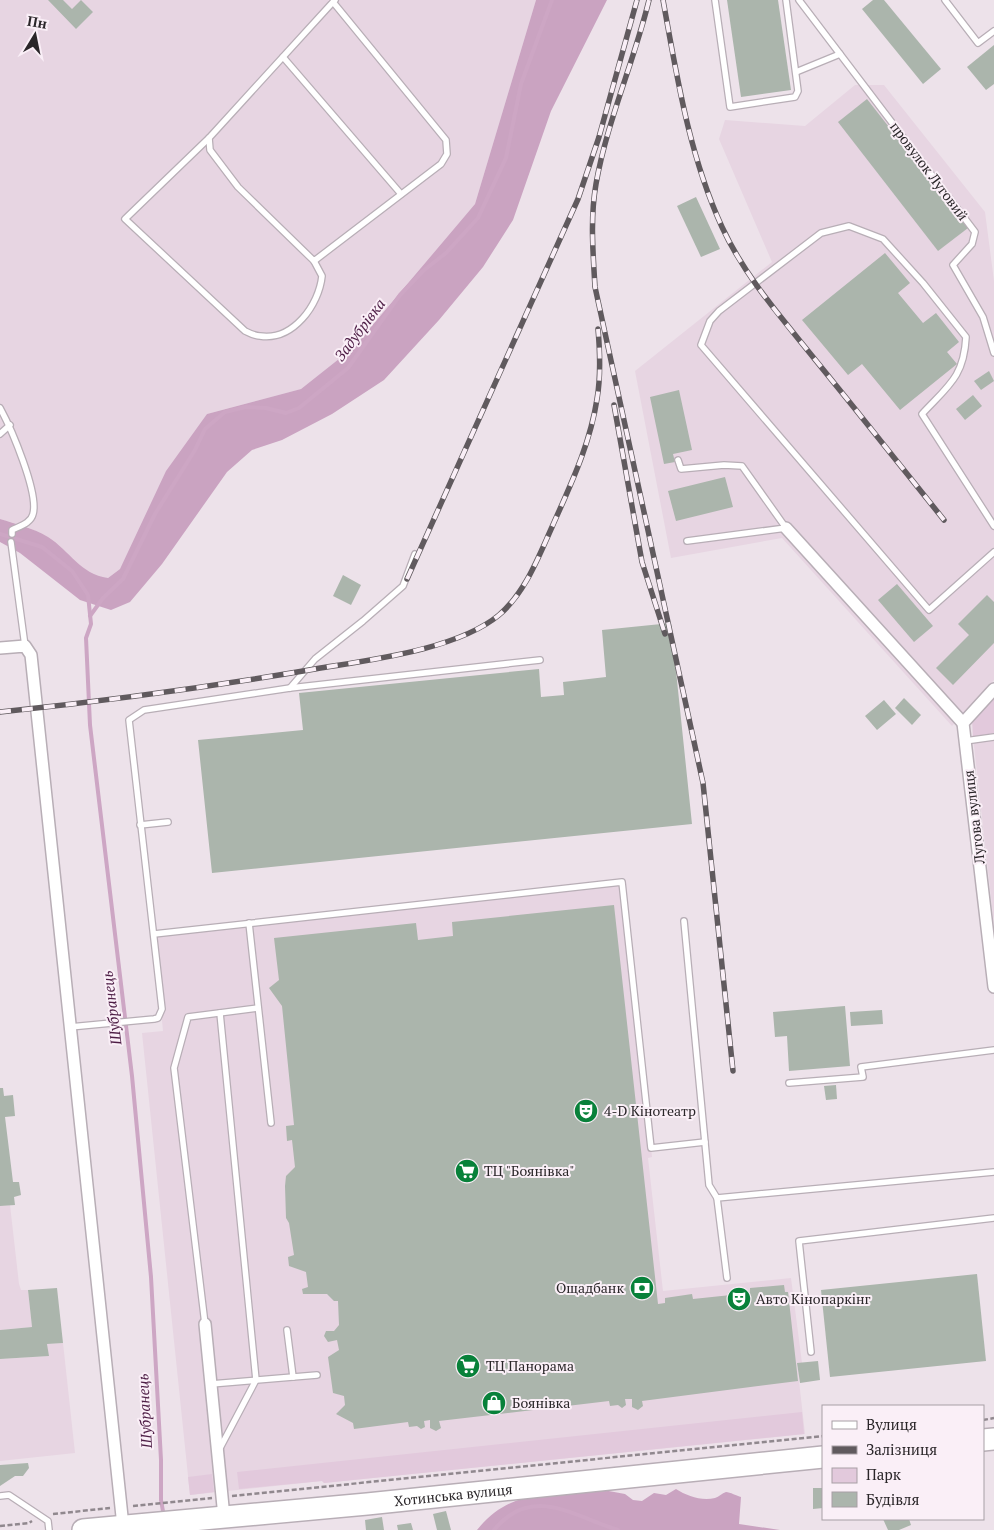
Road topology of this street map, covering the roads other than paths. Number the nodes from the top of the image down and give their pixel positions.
1 (716, 0) edge
2 (786, 0) edge
3 (799, 0) edge
4 (945, 0) edge
5 (334, 1) edge
6 (994, 31) edge
7 (840, 54) junction
8 (283, 57) junction
9 (796, 72) junction
10 (209, 138) junction
11 (402, 194) junction
12 (314, 261) junction
13 (994, 353) edge
14 (0, 408) edge
15 (10, 426) junction
16 (0, 434) edge
17 (678, 460) dead end
18 (994, 526) edge
19 (786, 528) junction
20 (12, 534) dead end
21 (686, 541) dead end
22 (11, 542) dead end
23 (994, 552) edge
24 (416, 554) dead end
25 (25, 646) junction
26 (0, 648) edge
27 (540, 660) dead end
28 (290, 688) junction
29 (994, 689) edge
30 (963, 723) junction
31 (994, 737) edge
32 (965, 741) junction
33 (168, 822) dead end
34 (140, 826) junction
35 (684, 921) dead end
36 (248, 922) junction
37 (991, 927) edge
38 (154, 934) junction
39 (994, 987) edge
40 (258, 1008) junction
41 (220, 1013) junction
42 (70, 1027) junction
43 (994, 1050) edge
44 (789, 1083) dead end
45 (271, 1123) dead end
46 (705, 1142) junction
47 (994, 1172) edge
48 (717, 1198) junction
49 (994, 1218) edge
50 (727, 1278) dead end
51 (205, 1324) joint
52 (287, 1330) dead end
53 (811, 1352) dead end
54 (317, 1375) dead end
55 (293, 1377) junction
56 (256, 1380) junction
57 (211, 1384) junction
58 (217, 1453) junction
59 (822, 1457) edge
60 (0, 1496) edge
61 (219, 1510) junction
62 (128, 1523) edge
63 (49, 1530) edge
64 (83, 1530) edge

1 - 9 lane
2 - 9 lane
3 - 7 lane, провулок Луговий
4 - 6 lane
5 - 8 lane
5 - 11 lane
7 - 9 lane
7 - 13 lane, провулок Луговий
8 - 10 lane
8 - 11 lane
10 - 12 lane
10 - 12 lane
11 - 12 lane
14 - 15 lane
15 - 16 lane
15 - 20 lane
17 - 19 lane
18 - 23 lane
19 - 21 lane
19 - 30 street
22 - 25 lane
24 - 28 lane
25 - 26 street
25 - 42 street
27 - 28 lane
28 - 34 lane
29 - 30 street
30 - 32 street, Лугова вулиця
31 - 32 lane
32 - 37 street, Лугова вулиця
33 - 34 lane
34 - 38 lane
35 - 46 lane
36 - 38 lane
36 - 40 lane
36 - 46 lane
37 - 39 street, Лугова вулиця
38 - 42 lane
40 - 41 lane
40 - 45 lane
41 - 51 lane
41 - 56 lane
42 - 62 street
43 - 44 lane
46 - 48 lane
47 - 48 lane
48 - 50 lane
49 - 53 lane
51 - 57 street
52 - 55 lane
54 - 55 lane
55 - 56 lane
56 - 57 lane
56 - 58 lane
57 - 58 street
58 - 61 street
59 - 61 highway, Хотинська вулиця
60 - 63 lane
61 - 62 highway, Хотинська вулиця
62 - 64 highway, Хотинська вулиця

